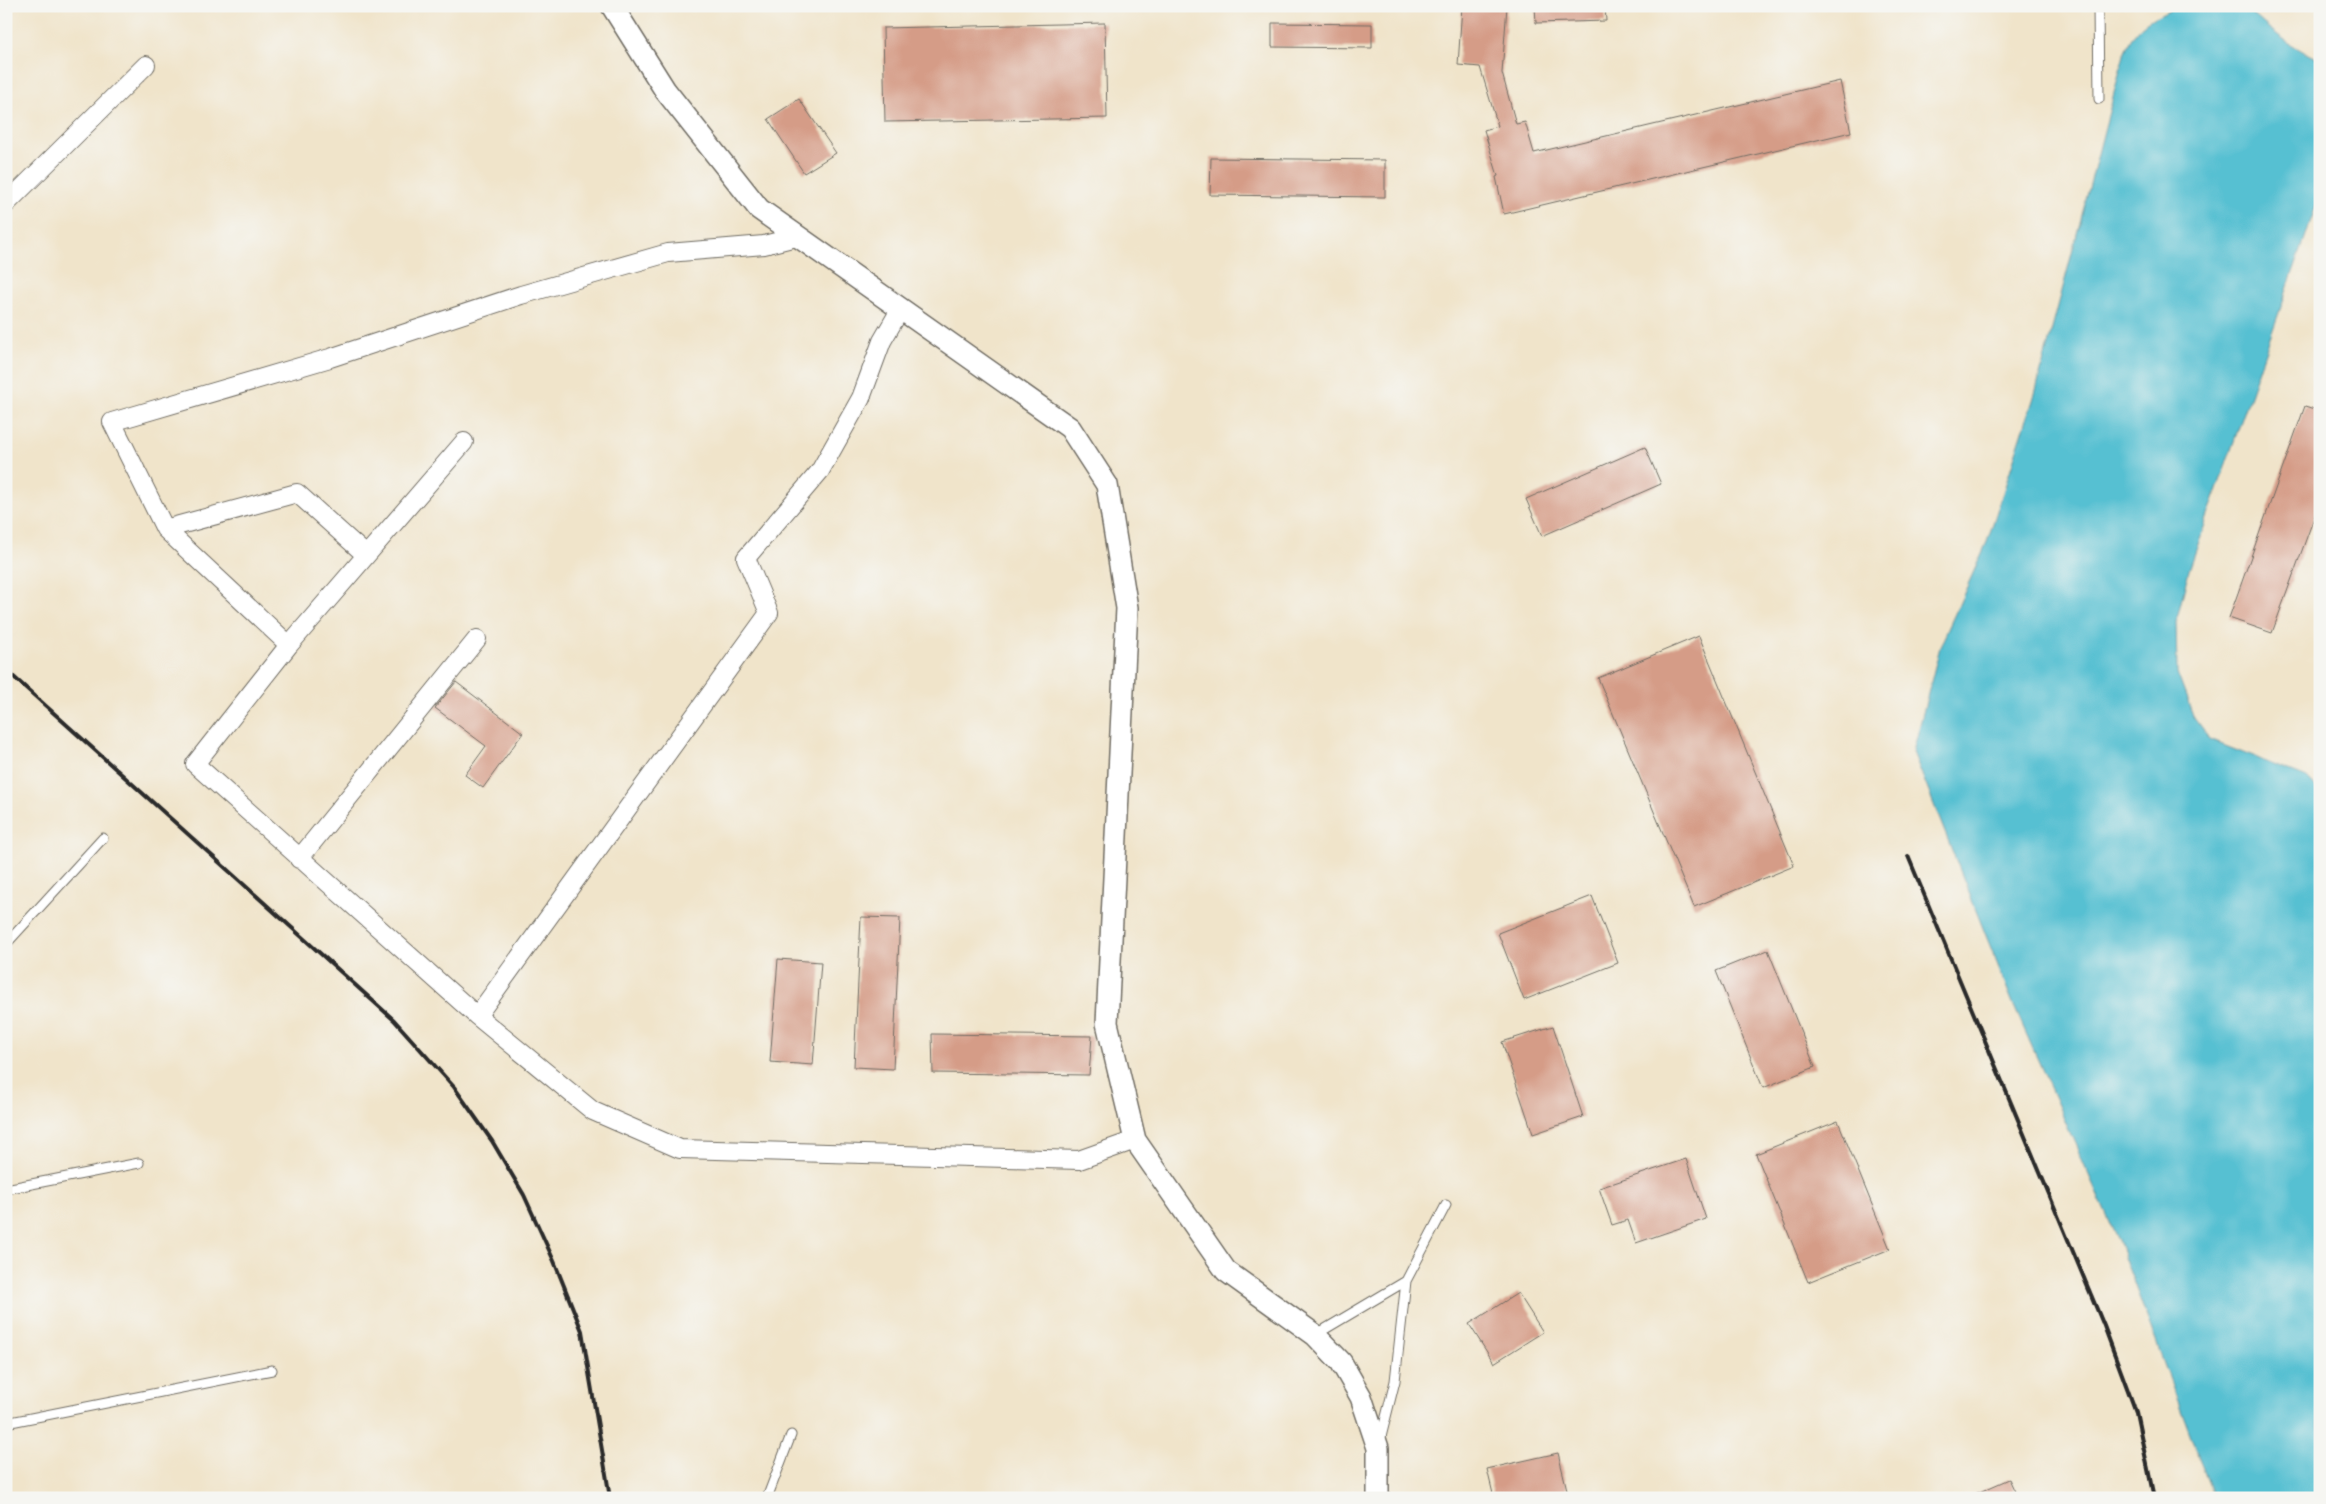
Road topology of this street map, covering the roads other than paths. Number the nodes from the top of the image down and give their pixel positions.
1 (612, 6) edge
2 (2098, 6) edge
3 (146, 65) dead end
4 (2099, 99) dead end
5 (6, 204) edge
6 (796, 237) junction
7 (900, 310) junction
8 (464, 442) dead end
9 (165, 529) junction
10 (366, 555) junction
11 (477, 639) dead end
12 (289, 645) junction
13 (103, 838) dead end
14 (299, 860) junction
15 (6, 944) edge
16 (477, 1016) junction
17 (1135, 1140) junction
18 (139, 1163) dead end
19 (6, 1189) edge
20 (1446, 1205) dead end
21 (1406, 1281) junction
22 (1315, 1335) junction
23 (272, 1370) dead end
24 (6, 1423) edge
25 (791, 1435) dead end
26 (1378, 1448) junction
27 (767, 1498) edge
28 (1378, 1498) edge

1 - 6 street
2 - 4 lane
3 - 5 street
6 - 7 street
6 - 9 street
7 - 16 street
7 - 17 street
8 - 10 street
9 - 10 street
9 - 12 street
10 - 12 street
11 - 14 street
12 - 14 street
13 - 15 lane
14 - 16 street
16 - 17 street
17 - 22 street
18 - 19 lane
20 - 21 lane
21 - 22 lane
21 - 26 lane
22 - 26 street
23 - 24 lane
25 - 27 lane
26 - 28 street

